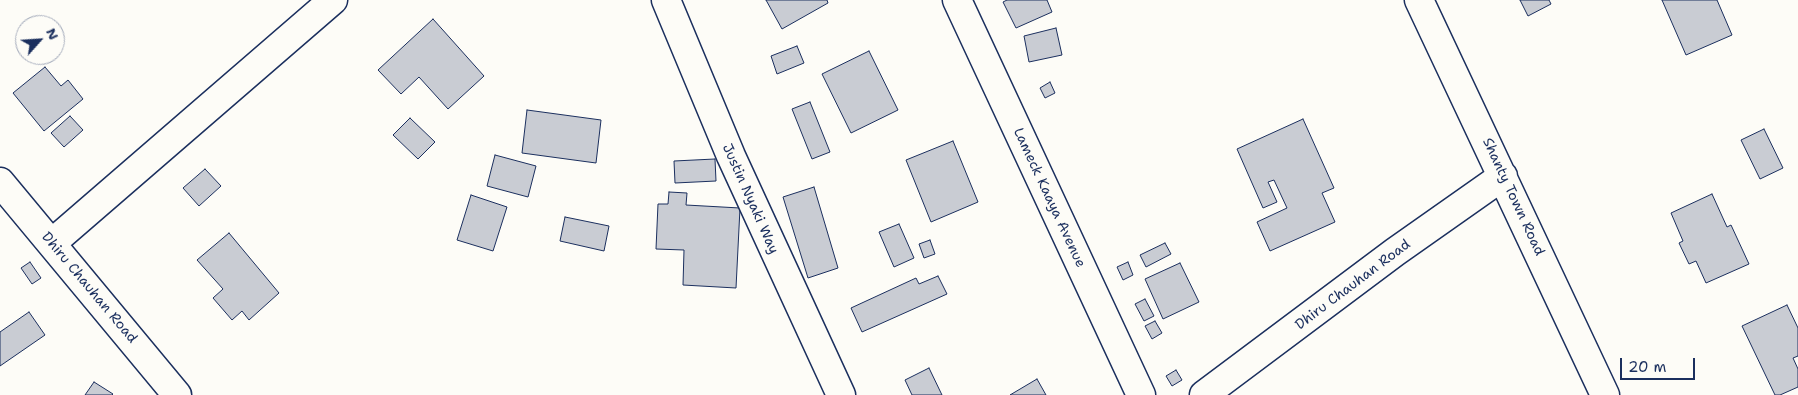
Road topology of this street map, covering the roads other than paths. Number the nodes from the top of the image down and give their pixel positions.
1 (333, 0) edge
2 (666, 0) edge
3 (957, 0) edge
4 (1419, 0) edge
5 (1503, 176) junction
6 (0, 182) edge
7 (52, 243) junction
8 (177, 395) edge
9 (841, 395) edge
10 (1142, 395) edge
11 (1204, 395) edge
12 (1605, 395) edge

1 - 7 street
2 - 9 street, Justin Nyaki Way
3 - 10 street, Lameck Kaaya Avenue
4 - 5 street, Shanty Town Road
5 - 11 street, Dhiru Chauhan Road
5 - 12 street, Shanty Town Road
6 - 7 street, Dhiru Chauhan Road
7 - 8 street, Dhiru Chauhan Road

